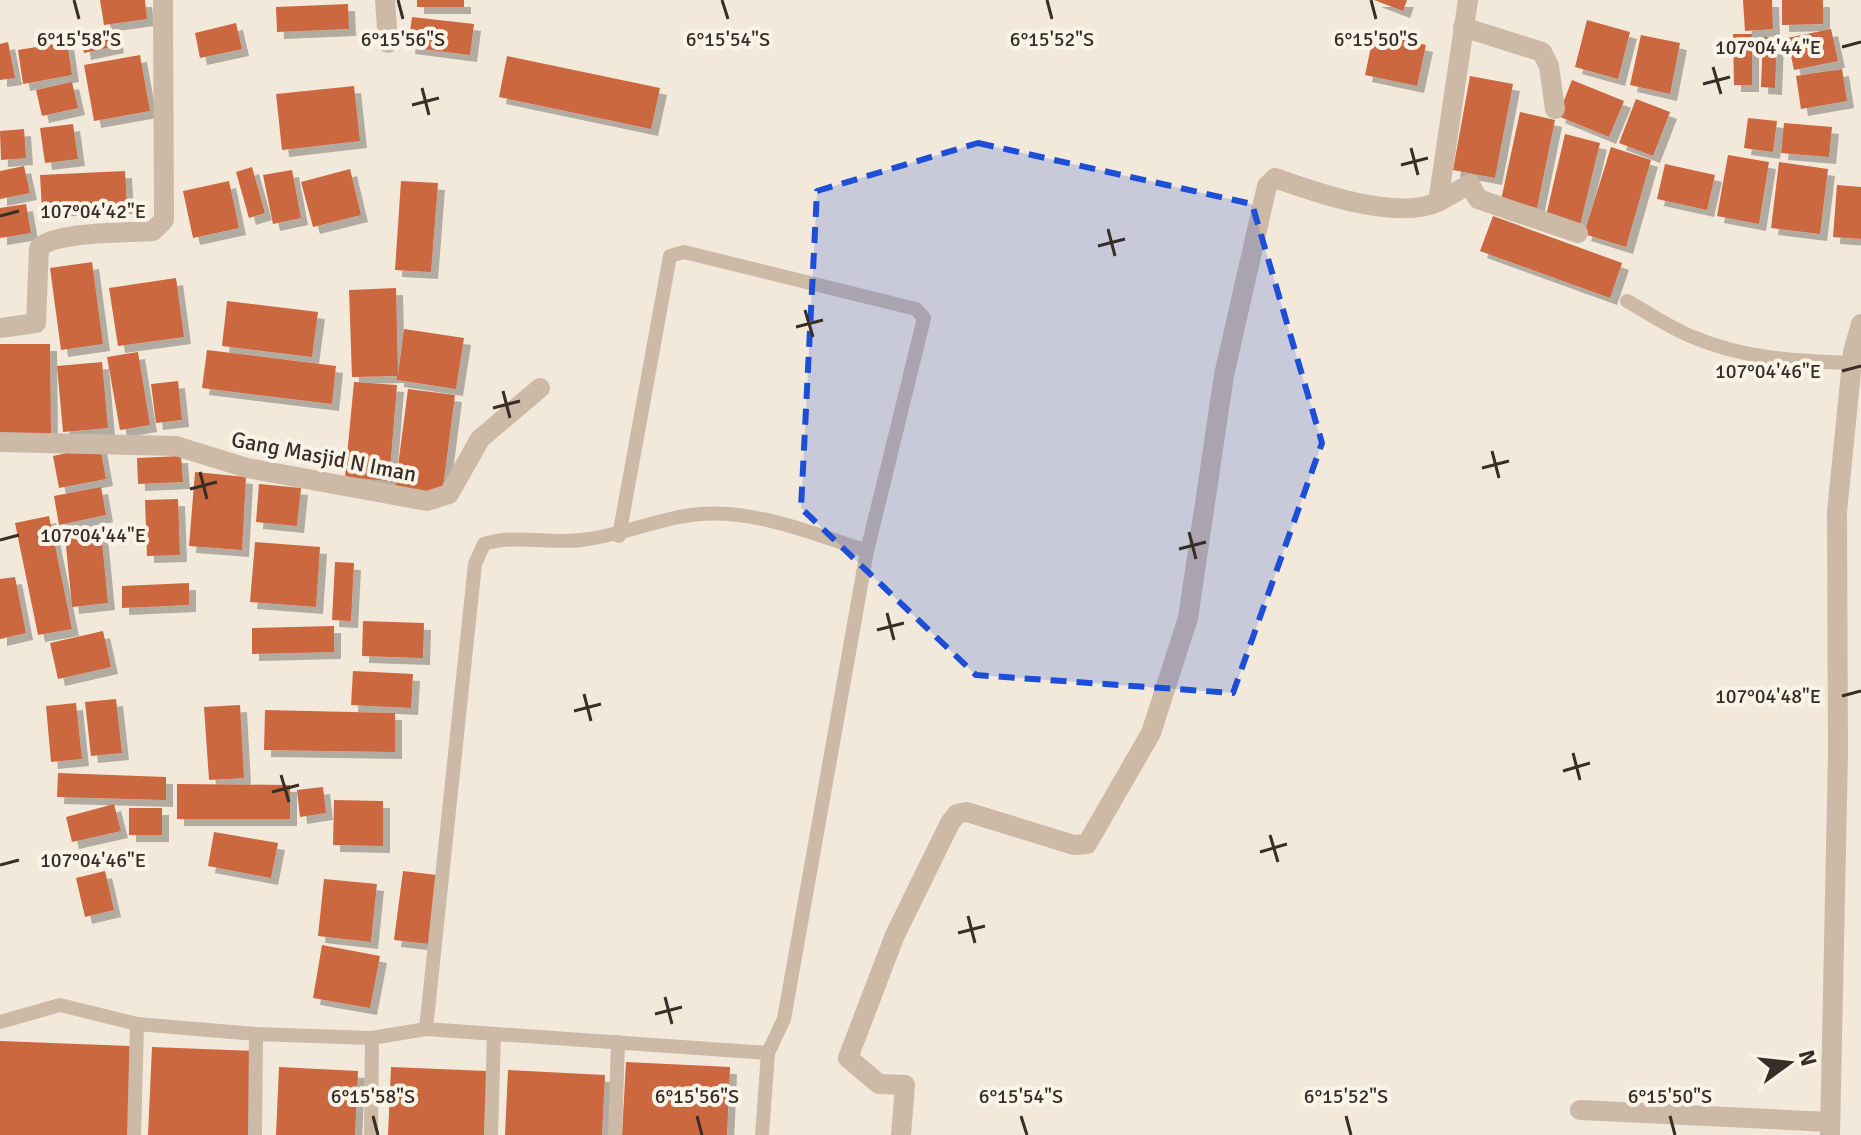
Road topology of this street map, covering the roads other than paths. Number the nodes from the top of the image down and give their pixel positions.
1 (163, 0) edge
2 (385, 0) edge
3 (1468, 0) edge
4 (1463, 27) junction
5 (388, 43) dead end
6 (1555, 109) dead end
7 (1438, 202) junction
8 (1578, 233) dead end
9 (1627, 301) dead end
10 (1861, 324) edge
11 (0, 328) edge
12 (1852, 363) junction
13 (540, 388) dead end
14 (0, 442) edge
15 (619, 536) junction
16 (867, 551) junction
17 (0, 1022) edge
18 (137, 1024) junction
19 (426, 1029) junction
20 (256, 1034) junction
21 (494, 1034) junction
22 (372, 1038) junction
23 (618, 1042) junction
24 (768, 1053) junction
25 (1580, 1110) dead end
26 (1830, 1128) edge
27 (134, 1135) edge
28 (255, 1135) edge
29 (371, 1135) edge
30 (491, 1135) edge
31 (615, 1135) edge
32 (762, 1135) edge
33 (901, 1135) edge

1 - 11 street
2 - 5 street
3 - 4 street
4 - 6 street
4 - 7 street
7 - 8 street
7 - 33 street
9 - 12 lane
10 - 12 street
12 - 26 street
13 - 14 street, Gang Masjid N Iman
15 - 16 lane
15 - 16 lane
15 - 19 lane
16 - 24 lane
17 - 18 lane
18 - 20 lane
18 - 27 lane
19 - 21 lane
19 - 22 lane
20 - 22 lane
20 - 28 lane
21 - 23 lane
21 - 30 lane
22 - 29 lane
23 - 24 lane
23 - 31 lane
24 - 32 lane
25 - 26 street

